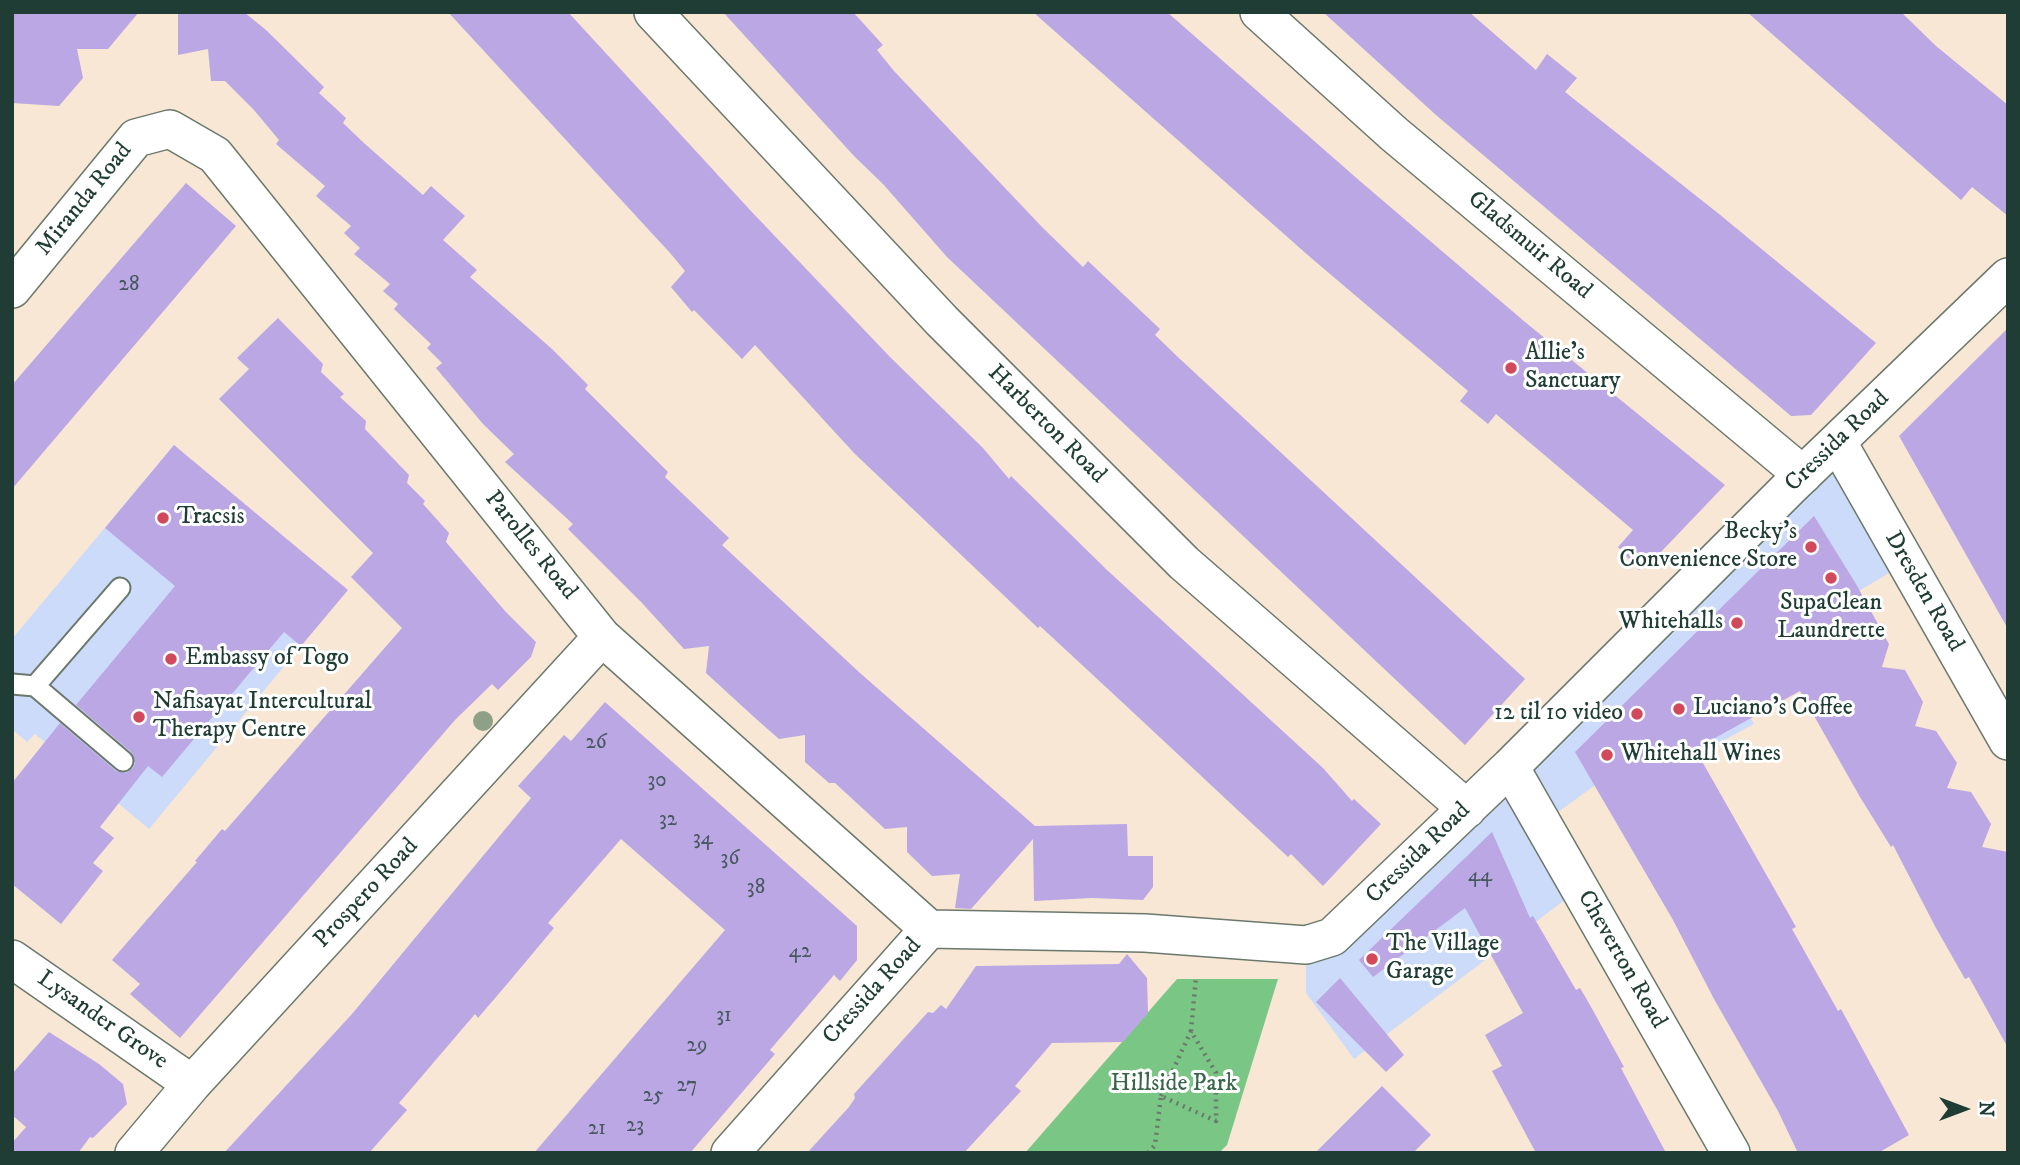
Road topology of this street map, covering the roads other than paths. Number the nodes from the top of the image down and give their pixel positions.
1 (653, 12) edge
2 (1259, 12) edge
3 (170, 129) joint
4 (2008, 277) edge
5 (12, 289) edge
6 (1838, 443) junction
7 (1803, 475) junction
8 (120, 588) dead end
9 (602, 637) junction
10 (12, 684) edge
11 (35, 686) junction
12 (2008, 741) edge
13 (123, 761) dead end
14 (1510, 766) junction
15 (1467, 809) junction
16 (929, 929) junction
17 (12, 959) edge
18 (192, 1084) junction
19 (134, 1153) edge
20 (730, 1153) edge
21 (1731, 1153) edge

1 - 15 street, Harberton Road
2 - 7 street, Gladsmuir Road
3 - 5 street, Miranda Road
3 - 9 street, Parolles Road
4 - 6 street, Cressida Road
6 - 7 street, Cressida Road
6 - 12 street, Dresden Road
7 - 14 street, Cressida Road
8 - 11 lane
9 - 16 street, Parolles Road
9 - 18 street, Prospero Road
10 - 11 lane
11 - 13 lane
14 - 15 street, Cressida Road
14 - 21 street, Cheverton Road
15 - 16 street, Cressida Road
16 - 20 street, Cressida Road
17 - 18 street, Lysander Grove
18 - 19 street, Prospero Road

